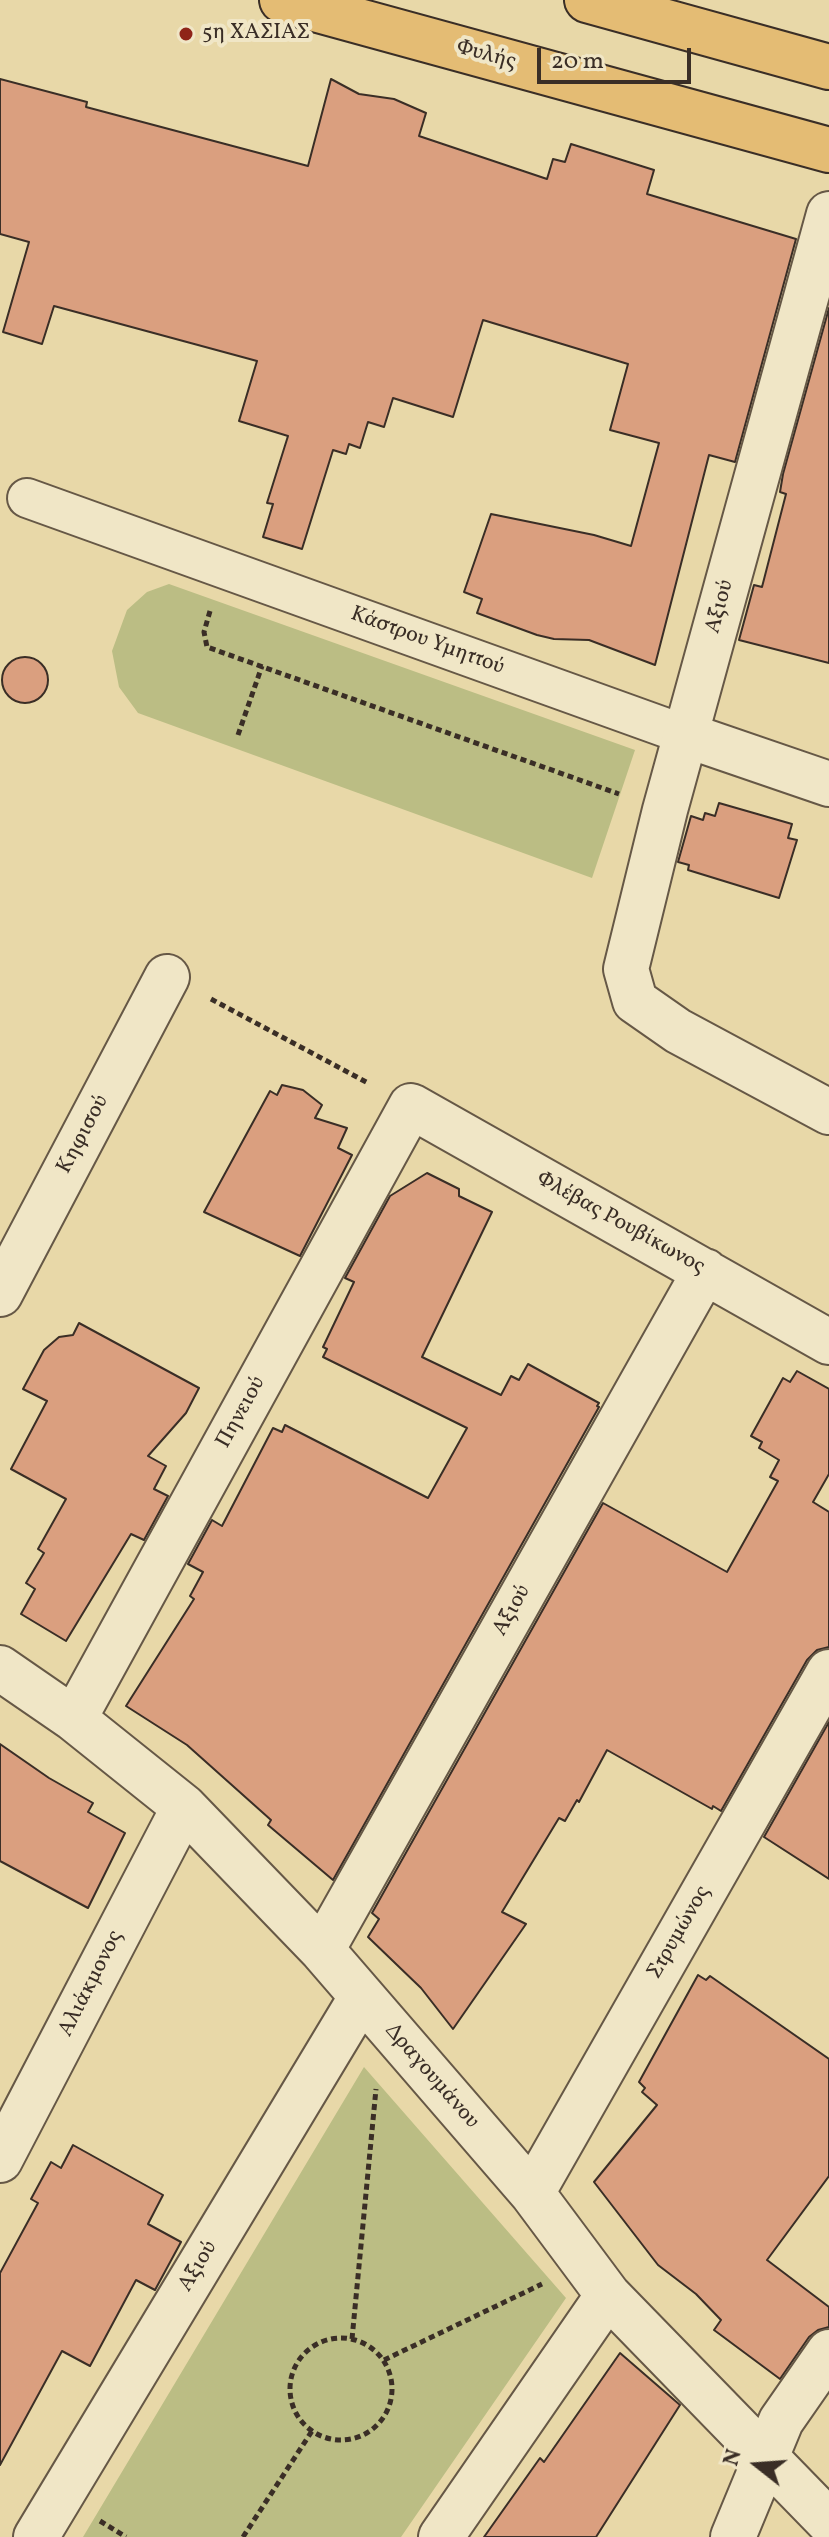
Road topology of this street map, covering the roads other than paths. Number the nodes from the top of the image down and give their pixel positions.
1 (282, 0) edge
2 (587, 0) edge
3 (829, 67) edge
4 (829, 150) edge
5 (829, 214) edge
6 (27, 498) dead end
7 (686, 735) junction
8 (829, 784) edge
9 (167, 977) road end
10 (411, 1106) joint
11 (829, 1112) edge
12 (705, 1271) junction
13 (0, 1294) edge
14 (829, 1342) edge
15 (0, 1668) edge
16 (829, 1672) edge
17 (74, 1719) junction
18 (184, 1807) junction
19 (322, 1950) junction
20 (372, 2008) junction
21 (0, 2160) edge
22 (532, 2193) junction
23 (596, 2279) junction
24 (829, 2352) edge
25 (765, 2456) junction
26 (829, 2522) edge
27 (36, 2537) edge
28 (441, 2537) edge
29 (733, 2537) edge

1 - 4 main road, Φυλής
2 - 3 main road
5 - 7 street, Αξιού
6 - 7 street, Κάστρου Υμηττού
7 - 8 street, Κάστρου Υμηττού
7 - 11 street, Αξιού
9 - 13 street, Κηφισού
10 - 12 street, Φλέβας Ρουβίκωνος
10 - 17 street, Πηνειού
12 - 14 street, Φλέβας Ρουβίκωνος
12 - 19 street, Αξιού
15 - 17 street, Δραγουμάνου
16 - 22 street, Στρυμώνος
17 - 18 street, Δραγουμάνου
18 - 19 street, Δραγουμάνου
18 - 21 street, Αλιάκμονος
19 - 20 street, Δραγουμάνου
20 - 22 street, Δραγουμάνου
20 - 27 street, Αξιού
22 - 23 street, Δραγουμάνου
23 - 25 street, Δραγουμάνου
23 - 28 street
24 - 25 street
25 - 26 street, Δραγουμάνου
25 - 29 street

